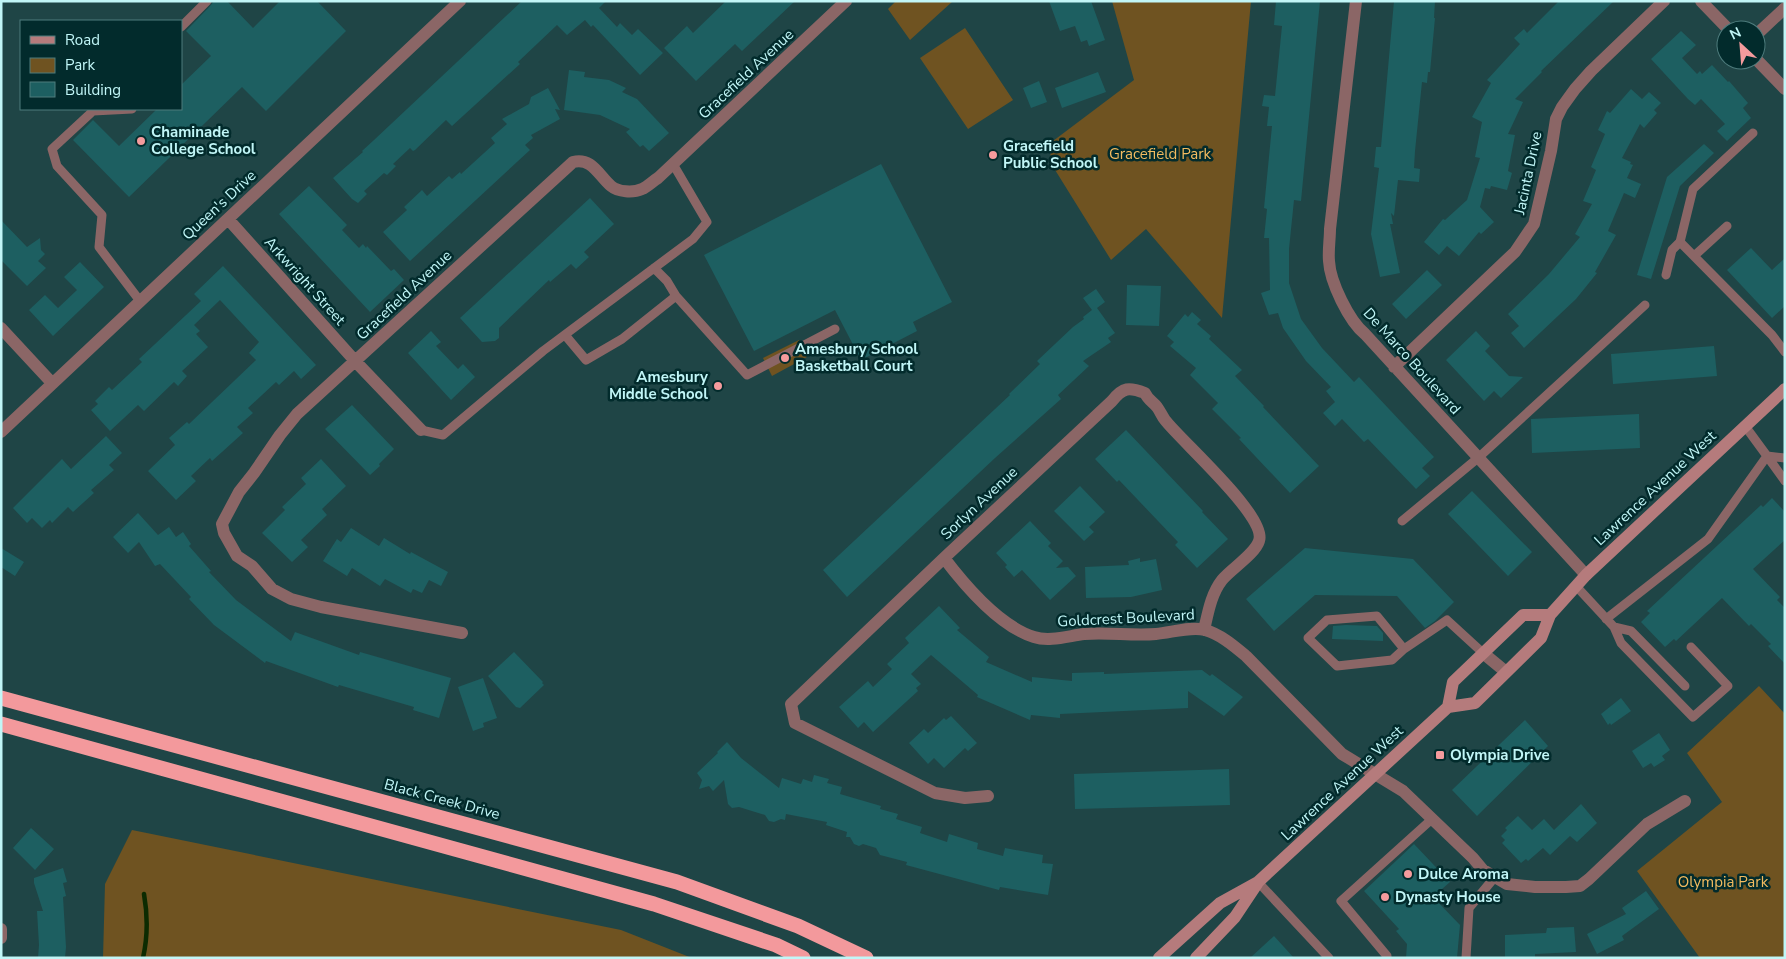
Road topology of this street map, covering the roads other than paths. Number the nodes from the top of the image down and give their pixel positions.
1 (207, 1) edge
2 (460, 1) edge
3 (846, 1) edge
4 (1356, 1) edge
5 (1664, 1) edge
6 (1701, 1) edge
7 (1785, 8) edge
8 (1719, 20) edge
9 (182, 26) edge
10 (1766, 26) edge
11 (1766, 69) edge
12 (1785, 89) edge
13 (112, 110) edge
14 (1753, 133) dead end
15 (673, 164) junction
16 (228, 219) junction
17 (1727, 226) dead end
18 (1680, 242) junction
19 (1694, 256) junction
20 (654, 268) junction
21 (1666, 275) dead end
22 (676, 296) junction
23 (140, 301) junction
24 (1645, 305) dead end
25 (1, 328) edge
26 (835, 329) dead end
27 (564, 335) junction
28 (1785, 352) edge
29 (356, 362) junction
30 (1394, 367) junction
31 (52, 383) junction
32 (1785, 388) edge
33 (1745, 426) junction
34 (421, 430) joint
35 (1, 432) edge
36 (1767, 456) junction
37 (1478, 458) junction
38 (1785, 458) edge
39 (1785, 481) edge
40 (1402, 521) dead end
41 (944, 558) junction
42 (1586, 575) junction
43 (1576, 586) junction
44 (1550, 615) junction
45 (1606, 619) junction
46 (1614, 627) junction
47 (1204, 630) junction
48 (462, 633) dead end
49 (1691, 647) dead end
50 (1404, 649) junction
51 (1483, 653) junction
52 (1506, 672) junction
53 (1685, 686) dead end
54 (1, 698) edge
55 (1448, 707) junction
56 (1, 724) edge
57 (1376, 775) junction
58 (988, 796) dead end
59 (1685, 801) dead end
60 (1432, 819) junction
61 (1494, 878) junction
62 (1258, 882) junction
63 (1, 929) edge
64 (1, 938) edge
65 (803, 958) edge
66 (866, 958) edge
67 (1159, 958) edge
68 (1196, 958) edge
69 (1329, 958) edge
70 (1387, 958) edge
71 (1466, 958) edge

1 - 9 lane
2 - 16 street, Queen's Drive
3 - 15 street, Gracefield Avenue
4 - 30 street, De Marco Boulevard
5 - 30 street, Jacinta Drive
6 - 8 street
7 - 10 street
11 - 12 street
13 - 23 lane
14 - 18 lane
15 - 20 lane
15 - 29 street, Gracefield Avenue
16 - 23 street, Queen's Drive
16 - 29 street, Arkwright Street
17 - 19 lane
18 - 19 lane
18 - 21 lane
19 - 28 lane
20 - 22 lane
20 - 27 lane
22 - 26 lane
22 - 27 lane
23 - 31 street, Queen's Drive
24 - 37 lane
25 - 31 street
27 - 34 lane
29 - 34 street, Arkwright Street
29 - 48 street, Gracefield Avenue
30 - 37 street, De Marco Boulevard
31 - 35 street, Queen's Drive
32 - 33 main road, Lawrence Avenue West
33 - 36 lane
33 - 42 main road, Lawrence Avenue West
36 - 38 lane
36 - 39 lane
36 - 45 lane
37 - 40 lane
37 - 42 street, De Marco Boulevard
41 - 47 street, Goldcrest Boulevard
41 - 47 street, Sorlyn Avenue
41 - 58 street, Sorlyn Avenue
42 - 43 main road, Lawrence Avenue West
43 - 44 main road, Lawrence Avenue West
43 - 45 lane
44 - 51 main road
44 - 52 main road, Lawrence Avenue West
45 - 46 lane
46 - 49 lane
46 - 53 lane
47 - 57 street, Goldcrest Boulevard
50 - 50 lane
50 - 51 lane
51 - 52 street
51 - 55 main road
52 - 55 main road, Lawrence Avenue West
54 - 66 highway, Black Creek Drive
55 - 57 main road, Lawrence Avenue West
56 - 65 highway
57 - 60 street
57 - 62 main road, Lawrence Avenue West
59 - 61 street
60 - 61 street
60 - 70 lane
61 - 71 lane
62 - 67 main road, Lawrence Avenue West
62 - 68 main road, Lawrence Avenue West
62 - 69 lane
63 - 64 street

